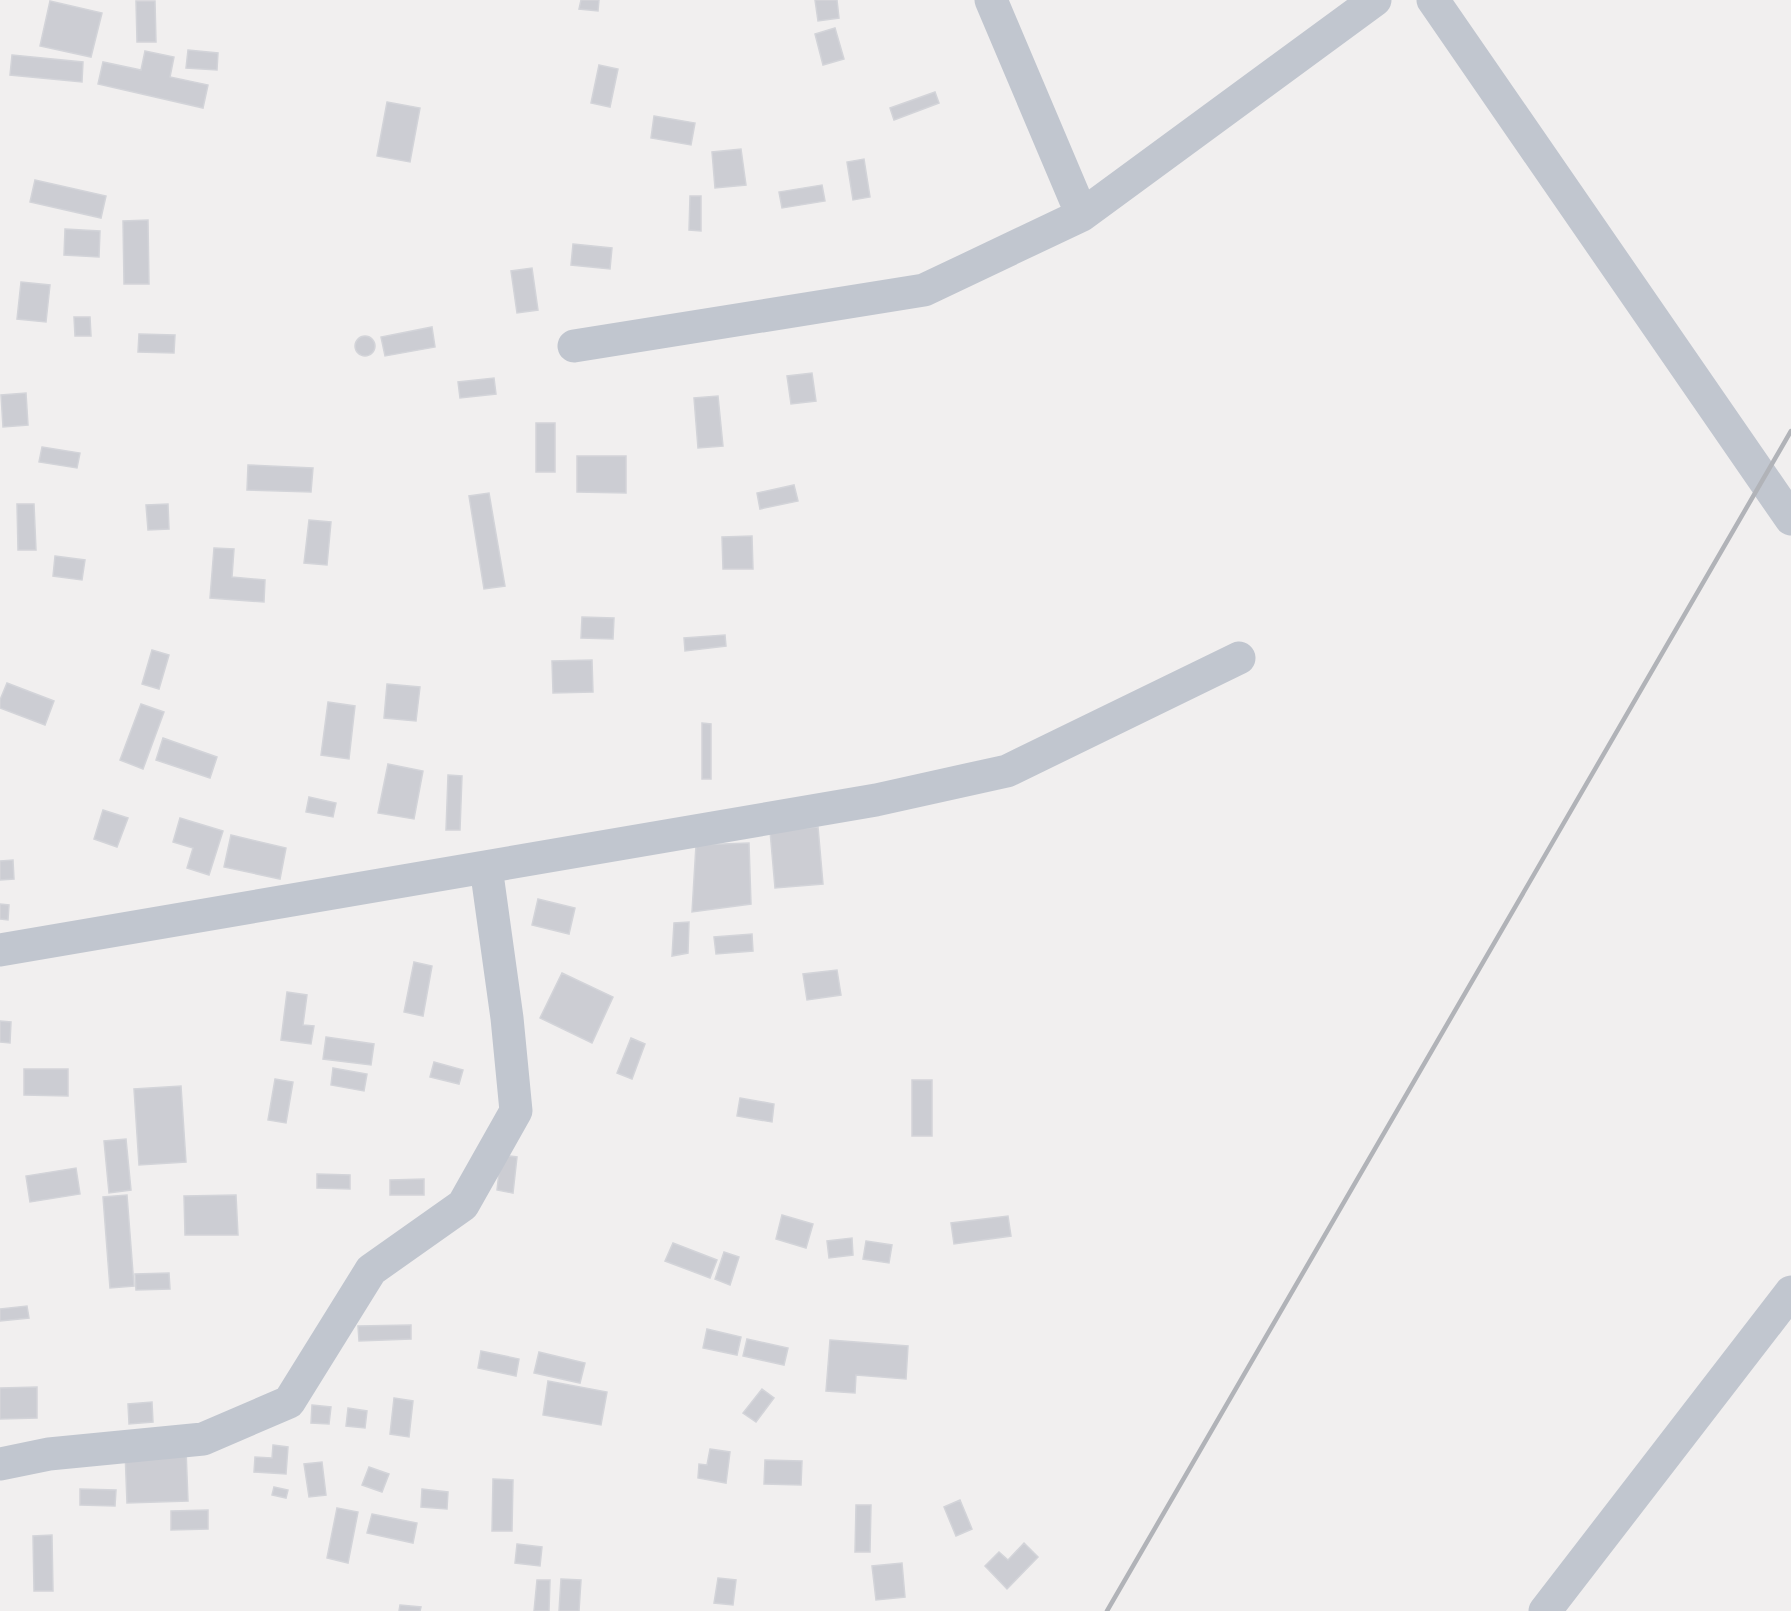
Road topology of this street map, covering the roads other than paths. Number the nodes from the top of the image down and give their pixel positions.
1 (991, 0) edge
2 (1375, 0) edge
3 (1433, 0) edge
4 (1082, 215) junction
5 (574, 346) dead end
6 (1791, 519) edge
7 (1239, 658) dead end
8 (486, 867) junction
9 (0, 950) edge
10 (1791, 1292) edge
11 (0, 1464) edge
12 (1545, 1611) edge

1 - 4 street
2 - 4 street
3 - 6 street
4 - 5 street
7 - 8 street
8 - 9 street
8 - 11 street
10 - 12 street

